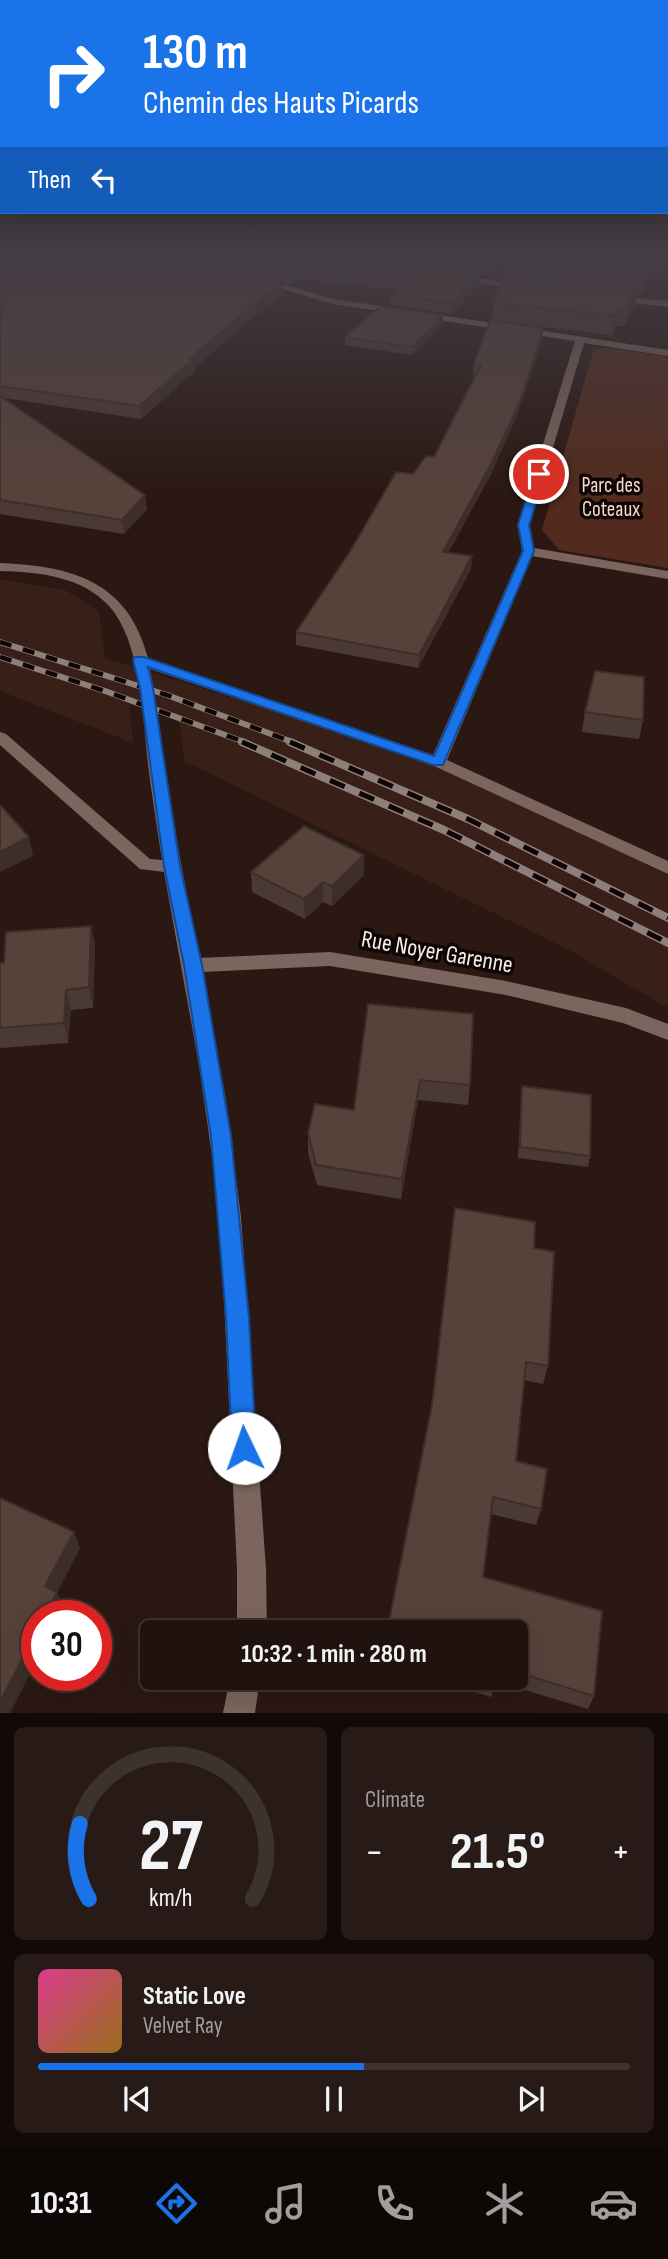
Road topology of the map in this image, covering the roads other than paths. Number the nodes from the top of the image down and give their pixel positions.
1 (555, 334) edge
2 (581, 338) junction
3 (668, 353) edge
4 (528, 551) junction
5 (0, 567) edge
6 (668, 575) edge
7 (139, 660) junction
8 (0, 737) edge
9 (438, 762) junction
10 (172, 866) junction
11 (668, 868) edge
12 (193, 965) junction
13 (668, 1032) edge
14 (251, 1620) edge
15 (243, 1690) edge
16 (239, 1713) edge

1 - 2 street
2 - 3 street
2 - 4 street
4 - 6 street
4 - 9 street
5 - 7 street
7 - 9 street
7 - 10 street
8 - 10 street
9 - 11 street
10 - 12 street
12 - 13 street, Rue Noyer Garenne
12 - 14 street
15 - 16 street

